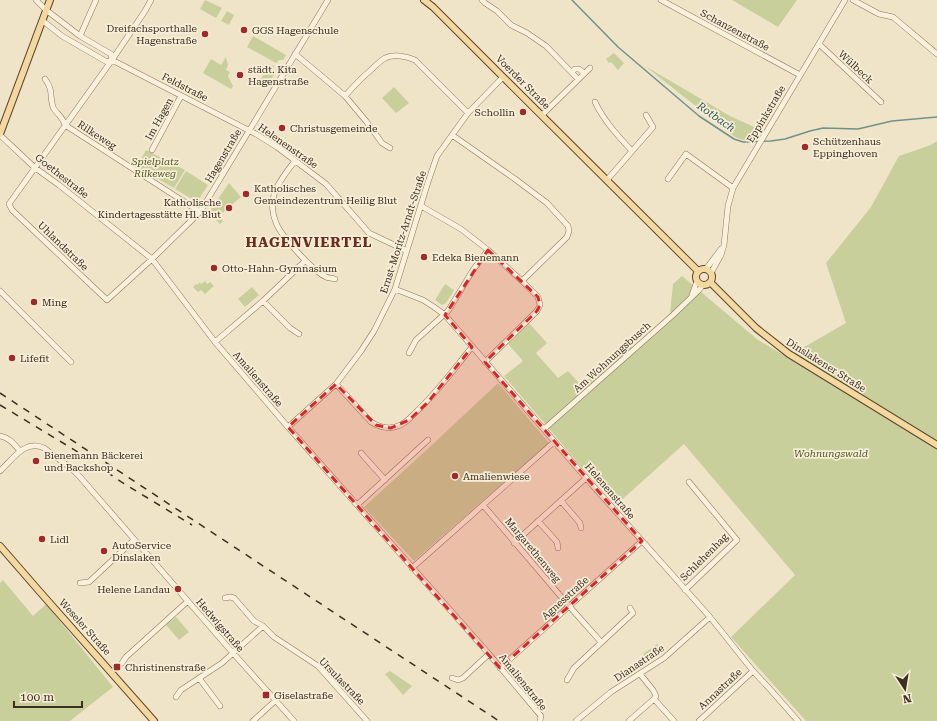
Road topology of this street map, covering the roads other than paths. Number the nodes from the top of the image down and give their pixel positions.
1 (36, 0) edge
2 (50, 0) edge
3 (96, 0) edge
4 (151, 0) edge
5 (328, 0) edge
6 (424, 0) edge
7 (482, 0) edge
8 (661, 0) edge
9 (845, 0) edge
10 (853, 0) edge
11 (46, 10) junction
12 (43, 21) junction
13 (80, 36) junction
14 (819, 44) junction
15 (295, 54) junction
16 (937, 54) edge
17 (112, 60) junction
18 (590, 68) dead end
19 (572, 72) junction
20 (584, 73) junction
21 (800, 75) junction
22 (503, 77) junction
23 (578, 79) junction
24 (45, 80) dead end
25 (181, 96) junction
26 (345, 96) junction
27 (595, 102) dead end
28 (880, 102) dead end
29 (468, 113) junction
30 (542, 115) junction
31 (646, 115) dead end
32 (66, 125) junction
33 (249, 130) junction
34 (0, 134) edge
35 (452, 135) junction
36 (390, 148) dead end
37 (152, 150) dead end
38 (632, 151) junction
39 (295, 161) junction
40 (34, 167) junction
41 (668, 179) dead end
42 (606, 180) junction
43 (733, 188) junction
44 (421, 206) junction
45 (200, 212) junction
46 (488, 250) junction
47 (407, 251) junction
48 (152, 259) junction
49 (305, 261) junction
50 (698, 271) junction
51 (708, 271) junction
52 (335, 279) dead end
53 (522, 280) junction
54 (710, 282) junction
55 (700, 283) junction
56 (395, 289) junction
57 (0, 291) edge
58 (107, 300) joint
59 (263, 301) junction
60 (444, 315) junction
61 (299, 334) dead end
62 (215, 342) junction
63 (472, 346) junction
64 (409, 353) dead end
65 (71, 362) dead end
66 (485, 362) junction
67 (336, 384) junction
68 (288, 427) junction
69 (544, 430) junction
70 (0, 436) edge
71 (428, 440) dead end
72 (554, 442) junction
73 (937, 445) edge
74 (20, 451) junction
75 (361, 453) dead end
76 (0, 471) edge
77 (586, 478) junction
78 (385, 480) junction
79 (689, 482) dead end
80 (561, 501) junction
81 (357, 505) junction
82 (483, 505) junction
83 (538, 521) junction
84 (581, 528) dead end
85 (134, 540) junction
86 (642, 541) junction
87 (514, 543) junction
88 (0, 546) edge
89 (558, 548) dead end
90 (412, 568) junction
91 (80, 583) dead end
92 (684, 590) junction
93 (225, 598) dead end
94 (188, 601) junction
95 (569, 606) junction
96 (630, 608) dead end
97 (710, 617) junction
98 (263, 626) junction
99 (601, 642) junction
100 (233, 653) junction
101 (489, 654) junction
102 (122, 663) dead end
103 (500, 668) junction
104 (754, 671) junction
105 (640, 674) junction
106 (199, 678) junction
107 (452, 678) dead end
108 (567, 680) dead end
109 (176, 697) dead end
110 (654, 699) junction
111 (275, 701) junction
112 (220, 706) dead end
113 (796, 720) edge
114 (154, 721) edge
115 (253, 721) edge
116 (294, 721) edge
117 (367, 721) edge
118 (540, 721) edge
119 (576, 721) edge
120 (629, 721) edge
121 (674, 721) edge
122 (699, 721) edge

1 - 11 street, Feldstraße
2 - 11 main road
3 - 13 street
4 - 17 street
5 - 15 street, Hagenstraße
6 - 22 main road, Voerder Straße
7 - 19 street
8 - 21 street, Schanzenstraße
9 - 14 street, Eppinkstraße
10 - 16 street
11 - 12 main road
11 - 13 street, Feldstraße
12 - 17 street, Feldstraße
12 - 34 main road
13 - 17 street, Feldstraße
14 - 21 street, Eppinkstraße
14 - 28 street, Wülbeck
15 - 26 street
15 - 33 street, Hagenstraße
17 - 25 street, Feldstraße
17 - 32 street
18 - 20 street
19 - 20 street
19 - 23 street
20 - 23 street
21 - 43 street, Eppinkstraße
22 - 29 street, Ernst-Moritz-Arndt-Straße
22 - 30 main road, Voerder Straße
23 - 30 street
24 - 32 street
25 - 33 street, Feldstraße
25 - 37 street, Im Hagen
26 - 29 street
26 - 36 street
27 - 38 street
29 - 35 street, Ernst-Moritz-Arndt-Straße
30 - 42 main road, Voerder Straße
31 - 38 street
32 - 40 street
32 - 45 street, Rilkeweg
33 - 39 street, Helenenstraße
33 - 45 street, Hagenstraße
34 - 40 street, Goethestraße
35 - 44 street, Ernst-Moritz-Arndt-Straße
35 - 53 street
38 - 42 street
39 - 47 street, Helenenstraße
39 - 49 street
40 - 48 street, Goethestraße
40 - 58 street, Uhlandstraße
41 - 43 street
42 - 50 main road, Voerder Straße
43 - 51 street, Eppinkstraße
44 - 46 street
44 - 47 street, Ernst-Moritz-Arndt-Straße
45 - 48 street, Hagenstraße
46 - 53 street
46 - 60 street
47 - 56 street, Ernst-Moritz-Arndt-Straße
48 - 58 street, Hagenstraße
48 - 62 street, Amalienstraße
49 - 52 street
49 - 59 street
50 - 51 main road
50 - 55 main road
51 - 54 main road
53 - 66 street
54 - 55 main road
54 - 73 main road, Dinslakener Straße
55 - 69 street, Am Wohnungsbusch
56 - 60 street, Helenenstraße
56 - 67 street, Ernst-Moritz-Arndt-Straße
57 - 65 street
59 - 61 street
59 - 62 street
60 - 63 street, Helenenstraße
60 - 64 street
62 - 68 street, Amalienstraße
63 - 66 street, Helenenstraße
63 - 67 street
66 - 69 street, Helenenstraße
67 - 68 street, Ernst-Moritz-Arndt-Straße
68 - 81 street, Amalienstraße
69 - 72 street, Helenenstraße
70 - 74 street
71 - 78 street
72 - 77 street, Helenenstraße
72 - 82 street
74 - 76 street
74 - 85 street, Hedwigstraße
75 - 78 street
77 - 80 street
77 - 86 street, Helenenstraße
78 - 81 street
79 - 92 street, Schlehenhag
80 - 83 street
80 - 84 street
81 - 90 street, Amalienstraße
82 - 87 street, Margarethenweg
82 - 90 street
83 - 87 street
83 - 89 street
85 - 91 street
85 - 94 street, Hedwigstraße
86 - 92 street, Helenenstraße
86 - 95 street, Agnesstraße
87 - 95 street, Margarethenweg
88 - 114 main road, Weseler Straße
90 - 101 street, Amalienstraße
92 - 97 street, Helenenstraße
93 - 98 street, Ursulastraße
94 - 100 street, Hedwigstraße
94 - 102 street
95 - 99 street, Margarethenweg
95 - 103 street, Agnesstraße
96 - 99 street
97 - 104 street, Helenenstraße
97 - 105 street, Dianastraße
98 - 100 street
98 - 117 street, Ursulastraße
99 - 108 street
100 - 106 street
100 - 111 street, Hedwigstraße
101 - 103 street, Amalienstraße
101 - 107 street, Amalienstraße
103 - 118 street, Amalienstraße
104 - 113 street, Helenenstraße
104 - 122 street, Annastraße
105 - 110 street
105 - 119 street, Dianastraße
106 - 109 street
106 - 112 street
110 - 120 street
110 - 121 street
111 - 115 street
111 - 116 street, Hedwigstraße

